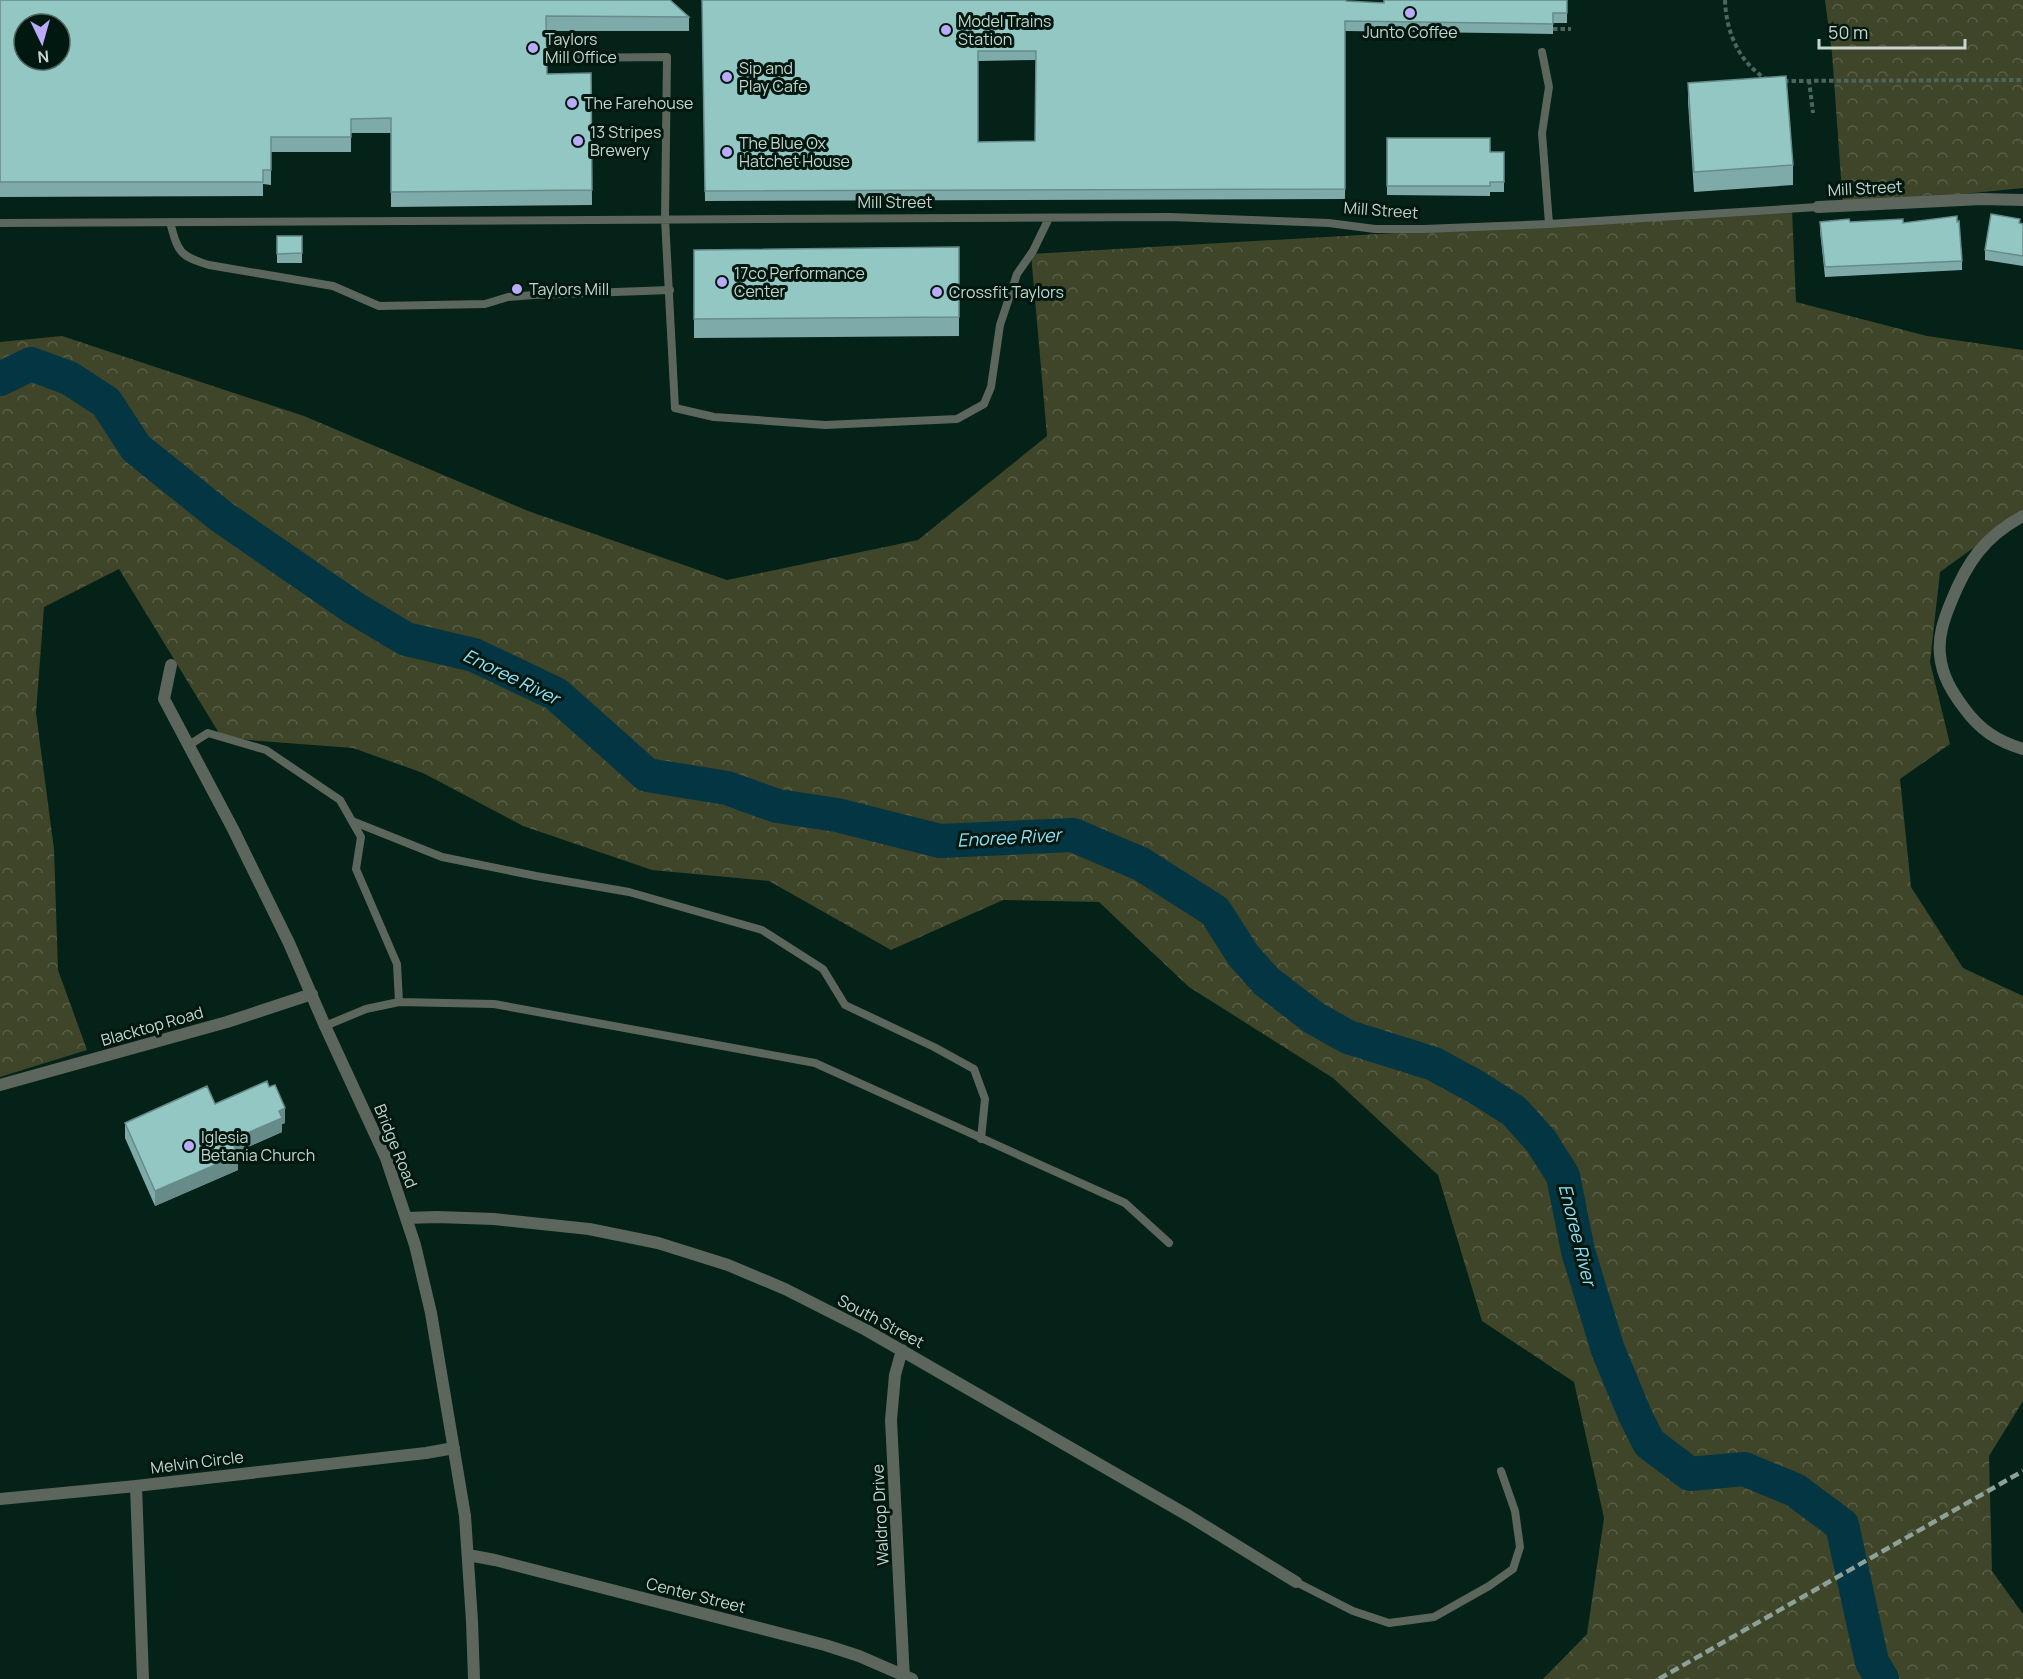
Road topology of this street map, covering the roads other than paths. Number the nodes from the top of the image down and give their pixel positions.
1 (1542, 52) dead end
2 (563, 58) dead end
3 (2023, 200) edge
4 (1818, 207) joint
5 (1049, 218) junction
6 (665, 219) junction
7 (170, 222) junction
8 (0, 223) edge
9 (1549, 224) junction
10 (670, 290) junction
11 (2023, 516) edge
12 (171, 665) dead end
13 (189, 745) junction
14 (2023, 749) edge
15 (352, 821) junction
16 (312, 994) junction
17 (399, 1002) junction
18 (325, 1026) junction
19 (0, 1085) edge
20 (981, 1138) junction
21 (406, 1218) junction
22 (1169, 1243) dead end
23 (902, 1350) junction
24 (454, 1448) junction
25 (1501, 1471) dead end
26 (136, 1486) junction
27 (0, 1499) edge
28 (468, 1555) junction
29 (1296, 1582) joint
30 (906, 1678) edge
31 (143, 1679) edge
32 (474, 1679) edge

1 - 9 lane
2 - 6 lane
3 - 4 street, Mill Street
4 - 9 lane, Mill Street
5 - 6 lane, Mill Street
5 - 9 lane, Mill Street
5 - 10 lane
6 - 7 lane, Mill Street
6 - 10 lane
7 - 8 lane, Mill Street
7 - 10 lane
11 - 14 street
12 - 13 street, Bridge Road
13 - 15 lane
13 - 16 street, Bridge Road
15 - 17 lane
15 - 20 lane
16 - 18 street, Bridge Road
16 - 19 street, Blacktop Road
17 - 18 lane
17 - 20 lane
18 - 21 street, Bridge Road
20 - 22 lane
21 - 23 street, South Street
21 - 24 street, Bridge Road
23 - 29 street, South Street
23 - 30 street, Waldrop Drive
24 - 26 street, Melvin Circle
24 - 28 street, Bridge Road
25 - 29 lane
26 - 27 street
26 - 31 street, Melvin Circle
28 - 30 street, Center Street
28 - 32 street, Bridge Road

